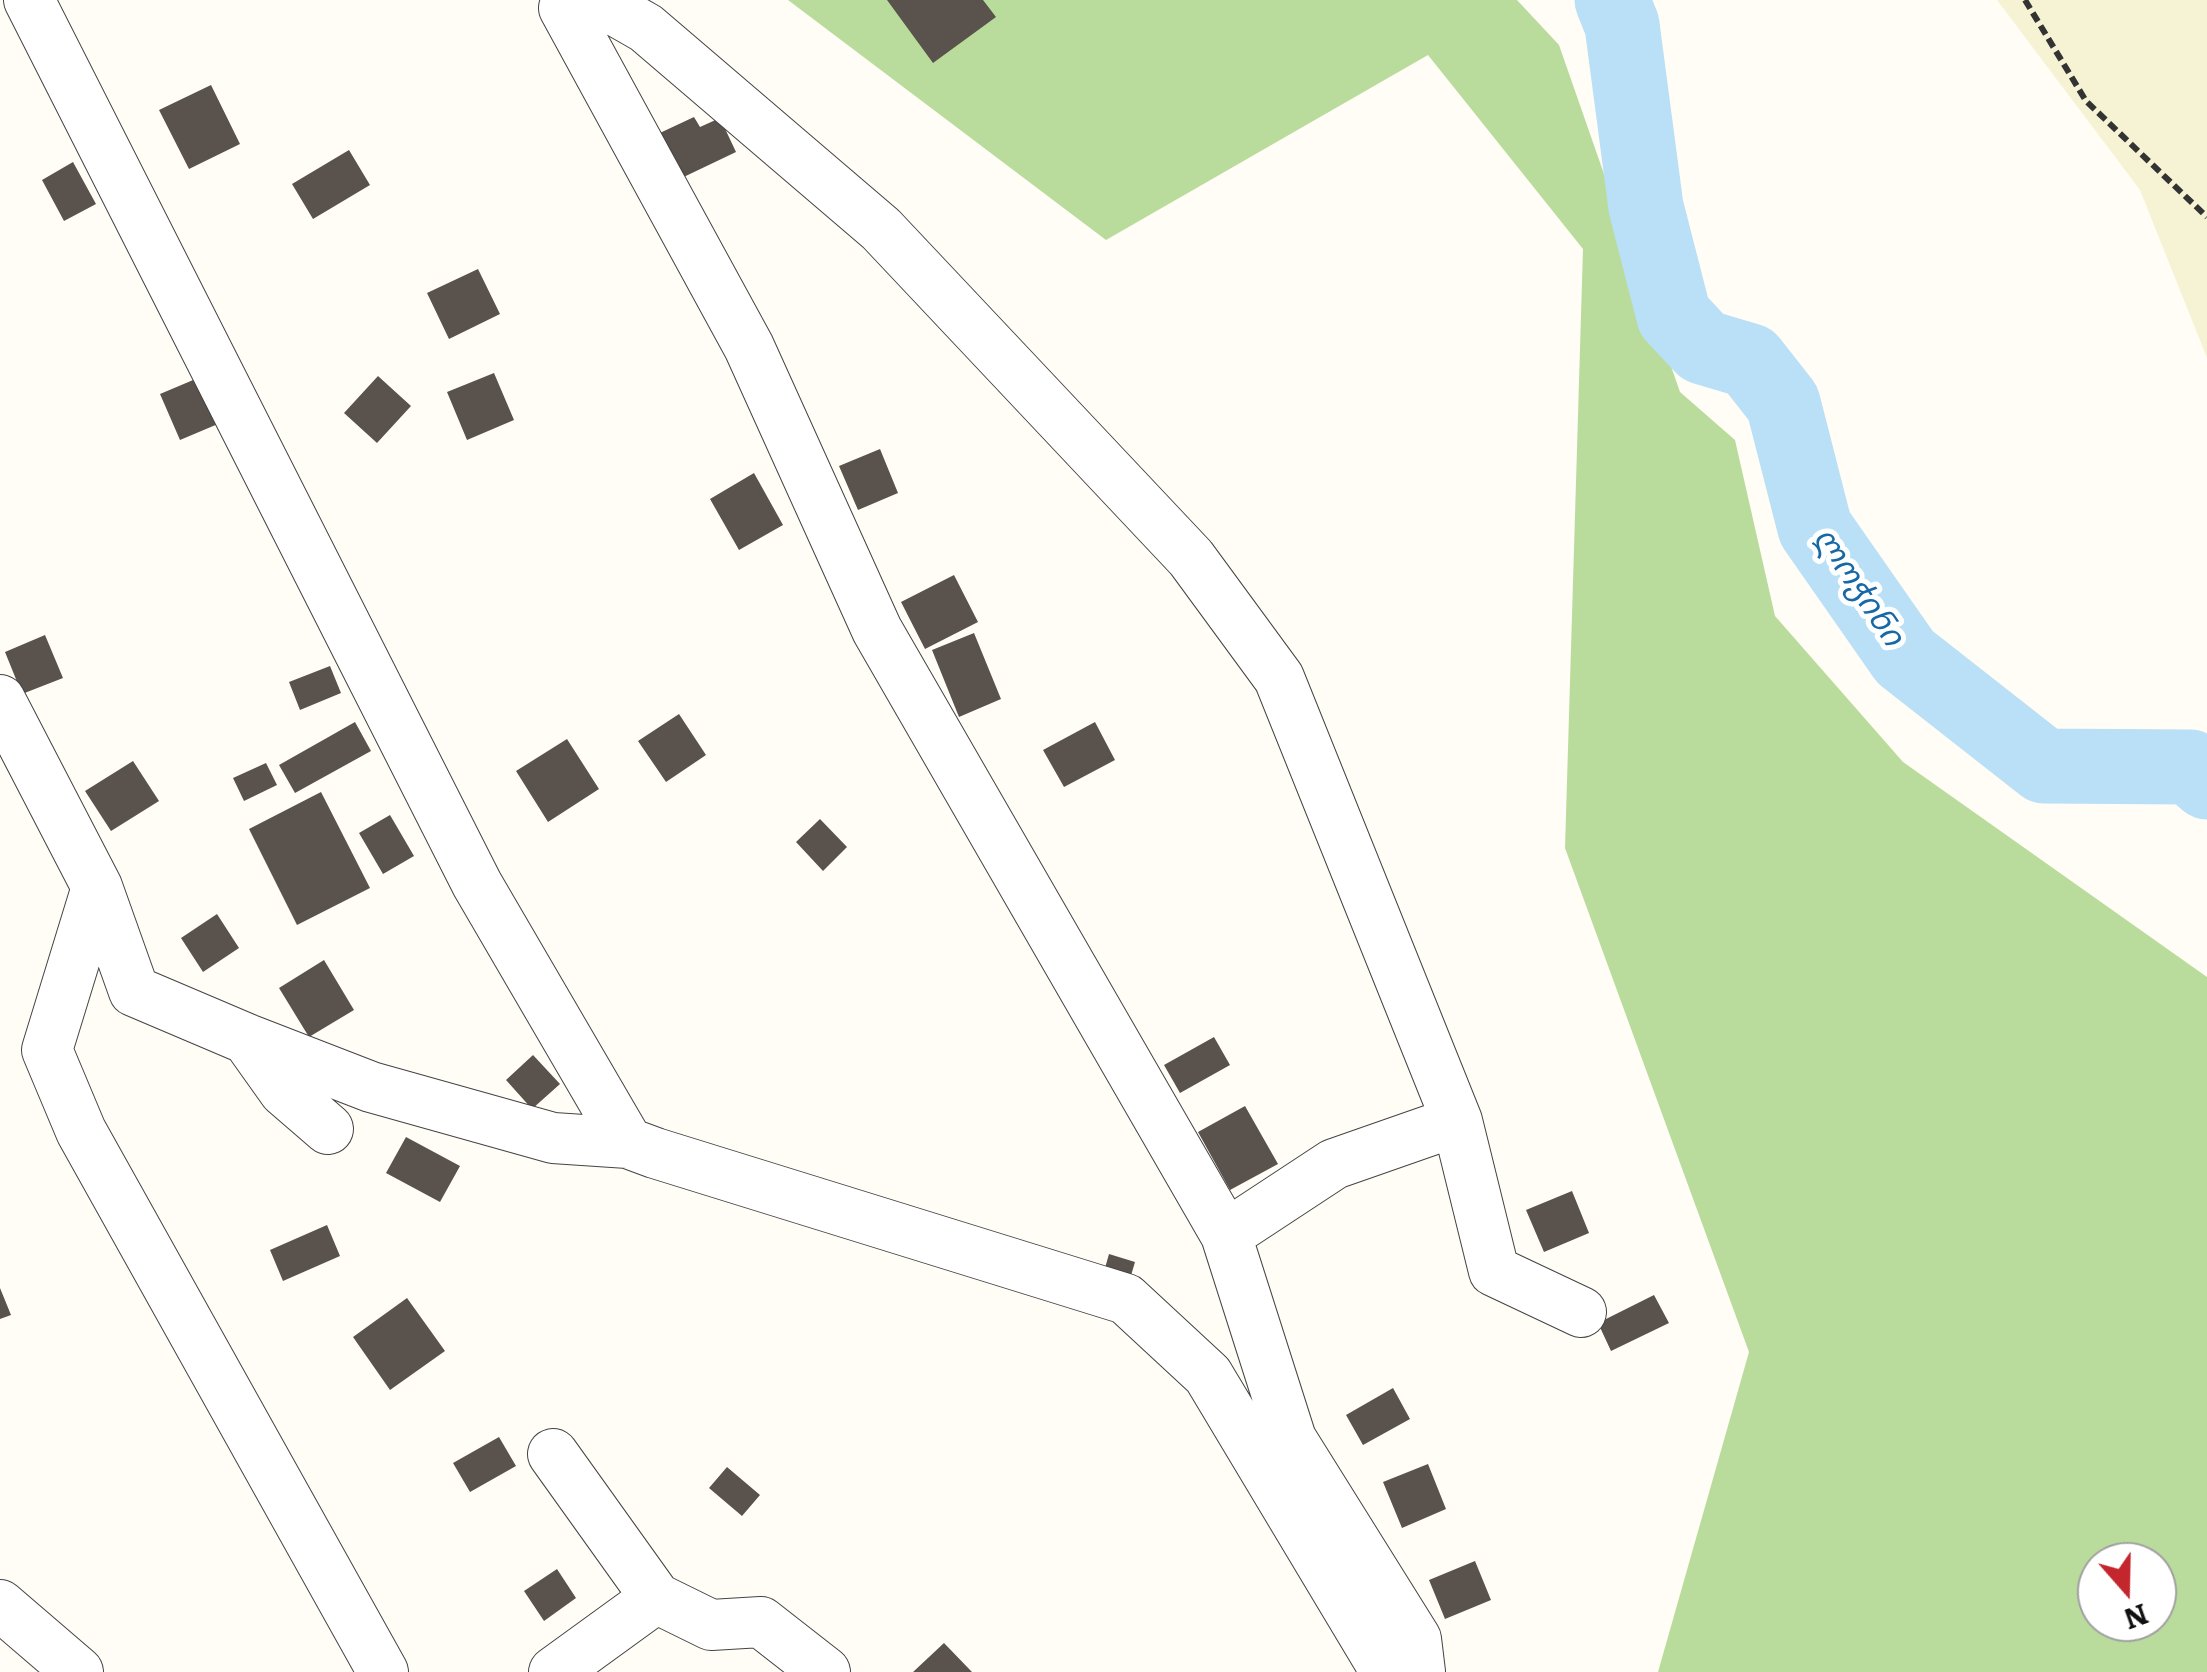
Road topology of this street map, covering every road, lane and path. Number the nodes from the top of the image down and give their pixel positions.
1 (30, 0) edge
2 (2025, 0) edge
3 (580, 2) edge
4 (2207, 217) edge
5 (0, 700) edge
6 (98, 887) junction
7 (247, 1039) junction
8 (1457, 1121) junction
9 (328, 1129) dead end
10 (628, 1143) junction
11 (1226, 1234) junction
12 (1581, 1312) dead end
13 (553, 1454) dead end
14 (656, 1598) junction
15 (0, 1605) edge
16 (78, 1672) edge
17 (383, 1672) edge
18 (554, 1672) edge
19 (825, 1672) edge
20 (1386, 1672) edge
21 (1420, 1672) edge

1 - 10 street
2 - 4 path
3 - 8 street
3 - 11 street
5 - 6 street
6 - 7 street
6 - 17 street
7 - 9 street
7 - 10 street
8 - 11 street
8 - 12 street
10 - 20 street
11 - 21 street
13 - 14 street
14 - 18 street
14 - 19 street
15 - 16 street

